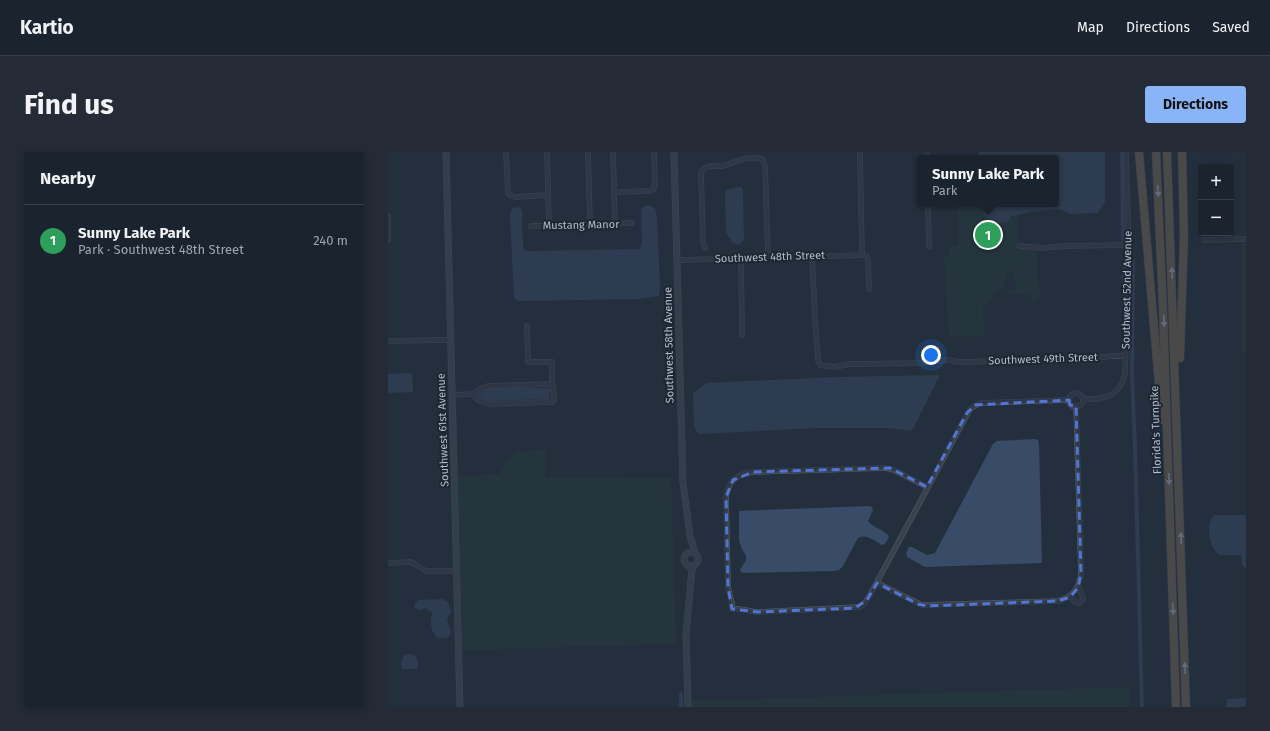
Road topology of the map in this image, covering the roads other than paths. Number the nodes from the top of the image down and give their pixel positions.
1 (446, 152) edge
2 (506, 152) edge
3 (547, 152) edge
4 (588, 152) edge
5 (613, 152) edge
6 (654, 152) edge
7 (674, 152) edge
8 (860, 152) edge
9 (1126, 152) edge
10 (1139, 152) edge
11 (1156, 152) edge
12 (1167, 152) edge
13 (1182, 152) edge
14 (614, 192) junction
15 (548, 196) junction
16 (928, 207) edge
17 (388, 216) edge
18 (632, 223) dead end
19 (590, 224) junction
20 (615, 224) junction
21 (549, 225) junction
22 (531, 226) dead end
23 (1246, 239) edge
24 (388, 240) edge
25 (1204, 240) dead end
26 (1128, 245) junction
27 (929, 246) dead end
28 (1020, 246) dead end
29 (705, 248) dead end
30 (862, 255) junction
31 (812, 256) junction
32 (768, 257) junction
33 (741, 258) junction
34 (677, 260) junction
35 (869, 289) dead end
36 (527, 326) dead end
37 (742, 335) dead end
38 (450, 340) junction
39 (388, 341) edge
40 (1126, 355) junction
41 (552, 384) junction
42 (472, 394) junction
43 (452, 395) junction
44 (1176, 396) junction
45 (1082, 399) junction
46 (1069, 400) junction
47 (1076, 406) junction
48 (1168, 456) junction
49 (927, 487) junction
50 (690, 536) junction
51 (695, 553) junction
52 (686, 554) junction
53 (388, 563) edge
54 (687, 564) junction
55 (694, 564) junction
56 (456, 572) junction
57 (691, 581) junction
58 (877, 583) junction
59 (1078, 588) junction
60 (1070, 597) junction
61 (460, 707) edge
62 (688, 707) edge
63 (1176, 707) edge
64 (1186, 707) edge

1 - 38 street, Southwest 61st Avenue
2 - 15 street
3 - 15 street
4 - 19 street
5 - 14 street
6 - 14 street
7 - 34 street, Southwest 58th Avenue
8 - 30 street
9 - 26 street, Southwest 52nd Avenue
10 - 48 highway
11 -> 48 highway, Florida's Turnpike
44 -> 12 highway, Florida's Turnpike
13 - 44 highway
14 - 20 street
15 - 21 street
16 - 27 street
17 - 24 street
18 - 20 street, Mustang Manor
19 - 20 street, Mustang Manor
19 - 21 street, Mustang Manor
21 - 22 street, Mustang Manor
23 - 25 street
26 - 28 street
26 - 40 street, Southwest 52nd Avenue
29 - 32 street
30 - 31 street, Southwest 48th Street
30 - 35 street
31 - 32 street, Southwest 48th Street
31 - 40 street, Southwest 49th Street
32 - 33 street, Southwest 48th Street
33 - 34 street, Southwest 48th Street
33 - 37 street
34 - 50 street, Southwest 58th Avenue
36 - 41 street
38 - 39 street
38 - 43 street, Southwest 61st Avenue
40 - 45 street, Southwest 52nd Avenue
41 - 42 street
41 - 42 street
42 - 43 street
43 - 56 street, Southwest 61st Avenue
64 -> 44 highway, Florida's Turnpike
45 - 46 street
45 - 47 street
46 - 47 street
46 - 49 street
47 - 59 street
48 -> 63 highway, Florida's Turnpike
49 - 58 street
49 - 58 street
50 - 51 street, Southwest 58th Avenue
50 - 52 street, Southwest 58th Avenue
51 - 52 street
51 - 55 street
52 - 54 street
53 - 56 street
54 - 55 street
54 - 57 street
55 - 57 street
56 - 61 street, Southwest 61st Avenue
57 - 62 street
58 - 60 street
59 - 60 street
59 - 60 street

